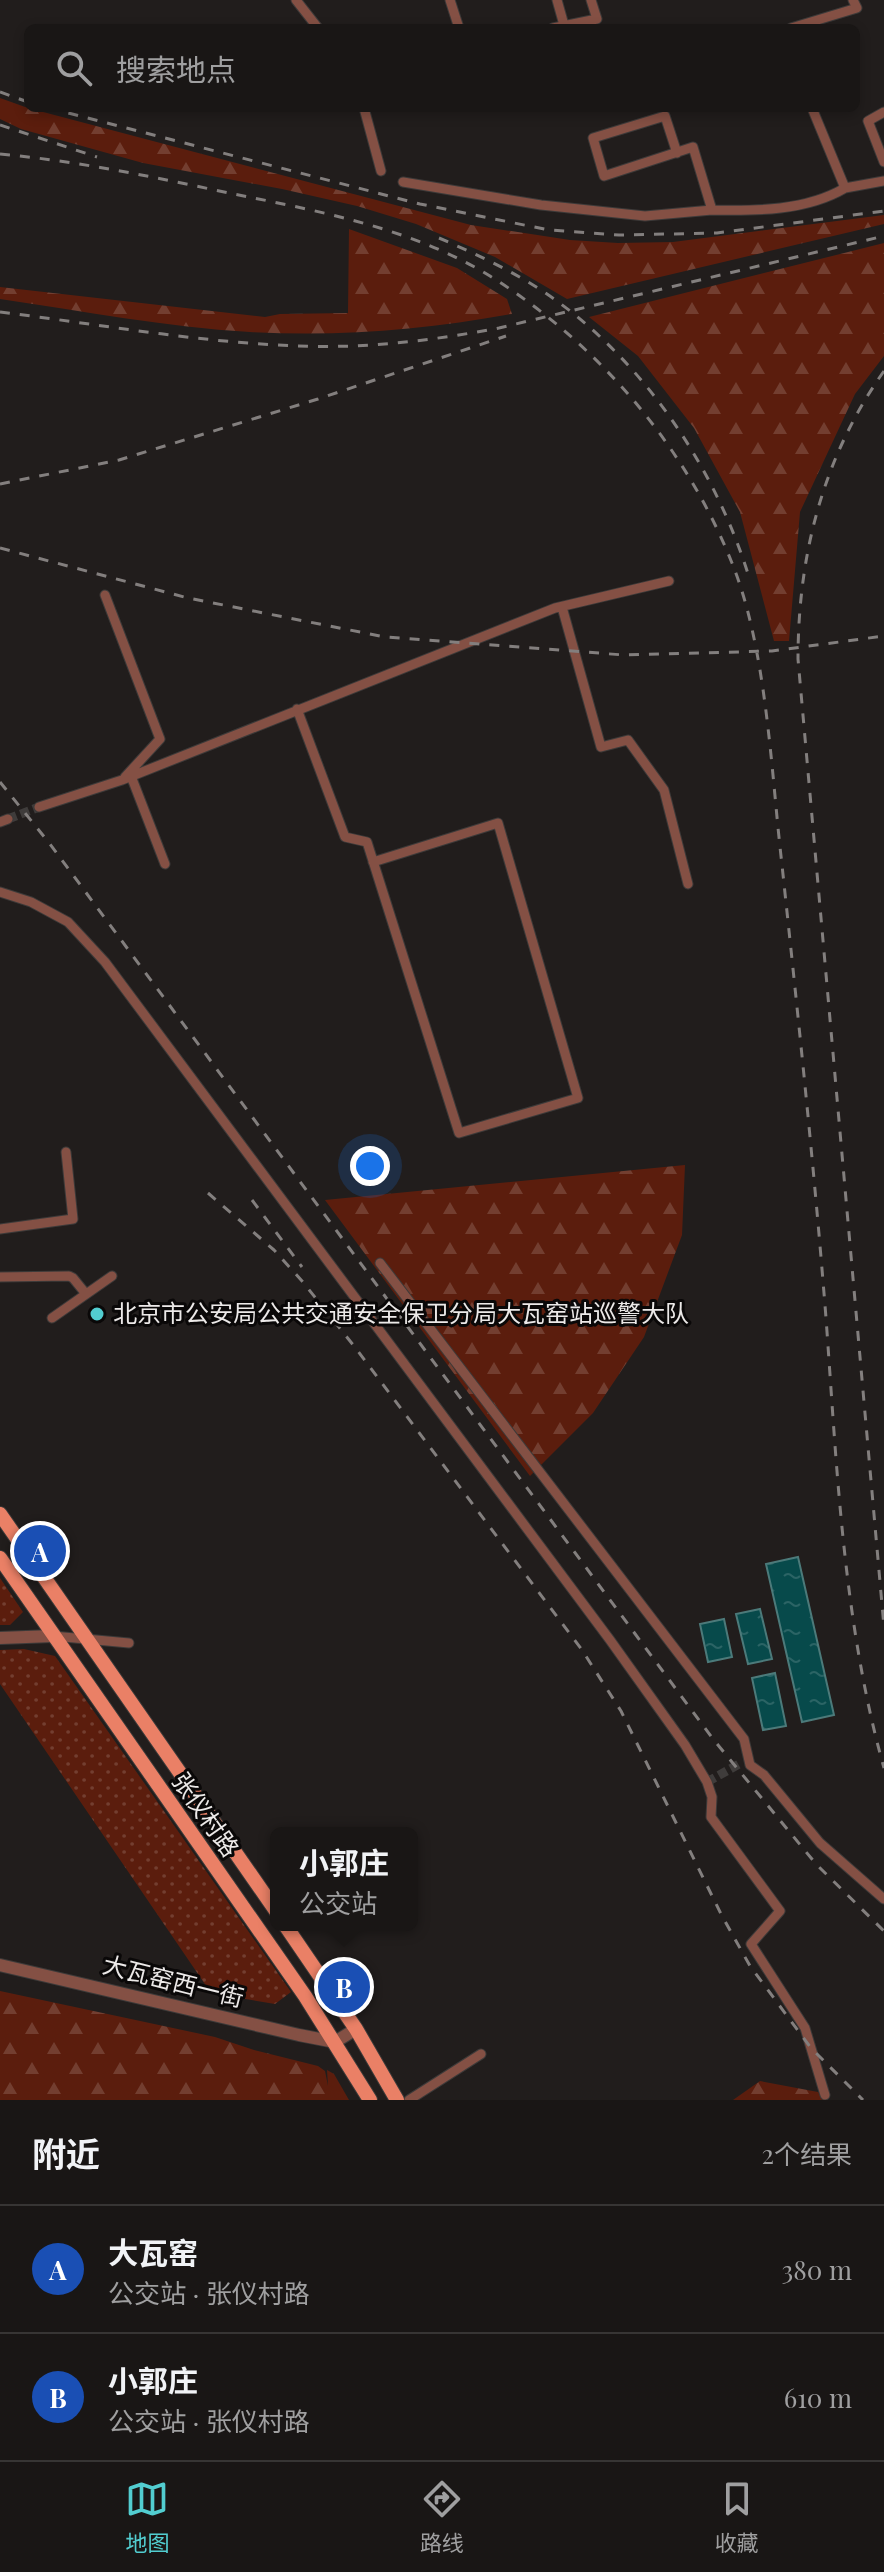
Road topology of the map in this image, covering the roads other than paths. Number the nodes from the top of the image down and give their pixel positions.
1 (296, 0) edge
2 (450, 0) edge
3 (557, 0) edge
4 (591, 0) edge
5 (853, 0) edge
6 (315, 24) edge
7 (458, 24) edge
8 (558, 24) edge
9 (573, 24) edge
10 (804, 24) edge
11 (365, 112) edge
12 (814, 112) edge
13 (884, 112) edge
14 (677, 153) junction
15 (884, 162) edge
16 (381, 171) dead end
17 (884, 181) edge
18 (403, 182) dead end
19 (845, 188) junction
20 (712, 210) junction
21 (669, 581) dead end
22 (105, 595) dead end
23 (562, 607) junction
24 (297, 709) junction
25 (127, 778) junction
26 (39, 807) tunnel mouth
27 (373, 862) junction
28 (165, 864) dead end
29 (688, 884) dead end
30 (0, 892) edge
31 (66, 1152) dead end
32 (0, 1229) edge
33 (380, 1263) dead end
34 (112, 1276) dead end
35 (0, 1277) edge
36 (86, 1294) junction
37 (52, 1318) dead end
38 (0, 1514) edge
39 (0, 1558) edge
40 (53, 1636) junction
41 (0, 1638) edge
42 (88, 1641) junction
43 (129, 1643) dead end
44 (884, 1899) edge
45 (270, 1902) edge
46 (289, 1931) edge
47 (0, 1965) edge
48 (356, 2029) junction
49 (335, 2042) junction
50 (481, 2054) dead end
51 (825, 2095) dead end
52 (370, 2100) edge
53 (397, 2100) edge
54 (409, 2100) edge

1 - 6 street
2 - 7 street
3 - 8 street
4 - 9 street
5 - 10 street
11 - 16 street
12 - 19 street
13 - 15 street
14 - 14 street
14 - 20 street
17 - 19 street
18 - 20 street
19 - 20 street
21 - 23 street
22 - 25 street
23 - 24 street
23 - 29 street
24 - 25 street
24 - 27 street
25 - 26 street
25 - 28 street
27 - 27 street
30 - 51 street
31 - 32 street
33 - 44 street
34 - 36 street
35 - 36 street
36 - 37 street
38 - 42 main road, 张仪村路
39 - 40 main road, 张仪村路
40 - 41 street
40 - 42 street
40 - 49 main road, 张仪村路
42 - 43 street
42 - 45 main road, 张仪村路
46 - 48 main road
47 - 49 street, 大瓦窑西一街
48 - 49 street
48 - 53 main road
49 - 52 main road, 张仪村路
50 - 54 street

